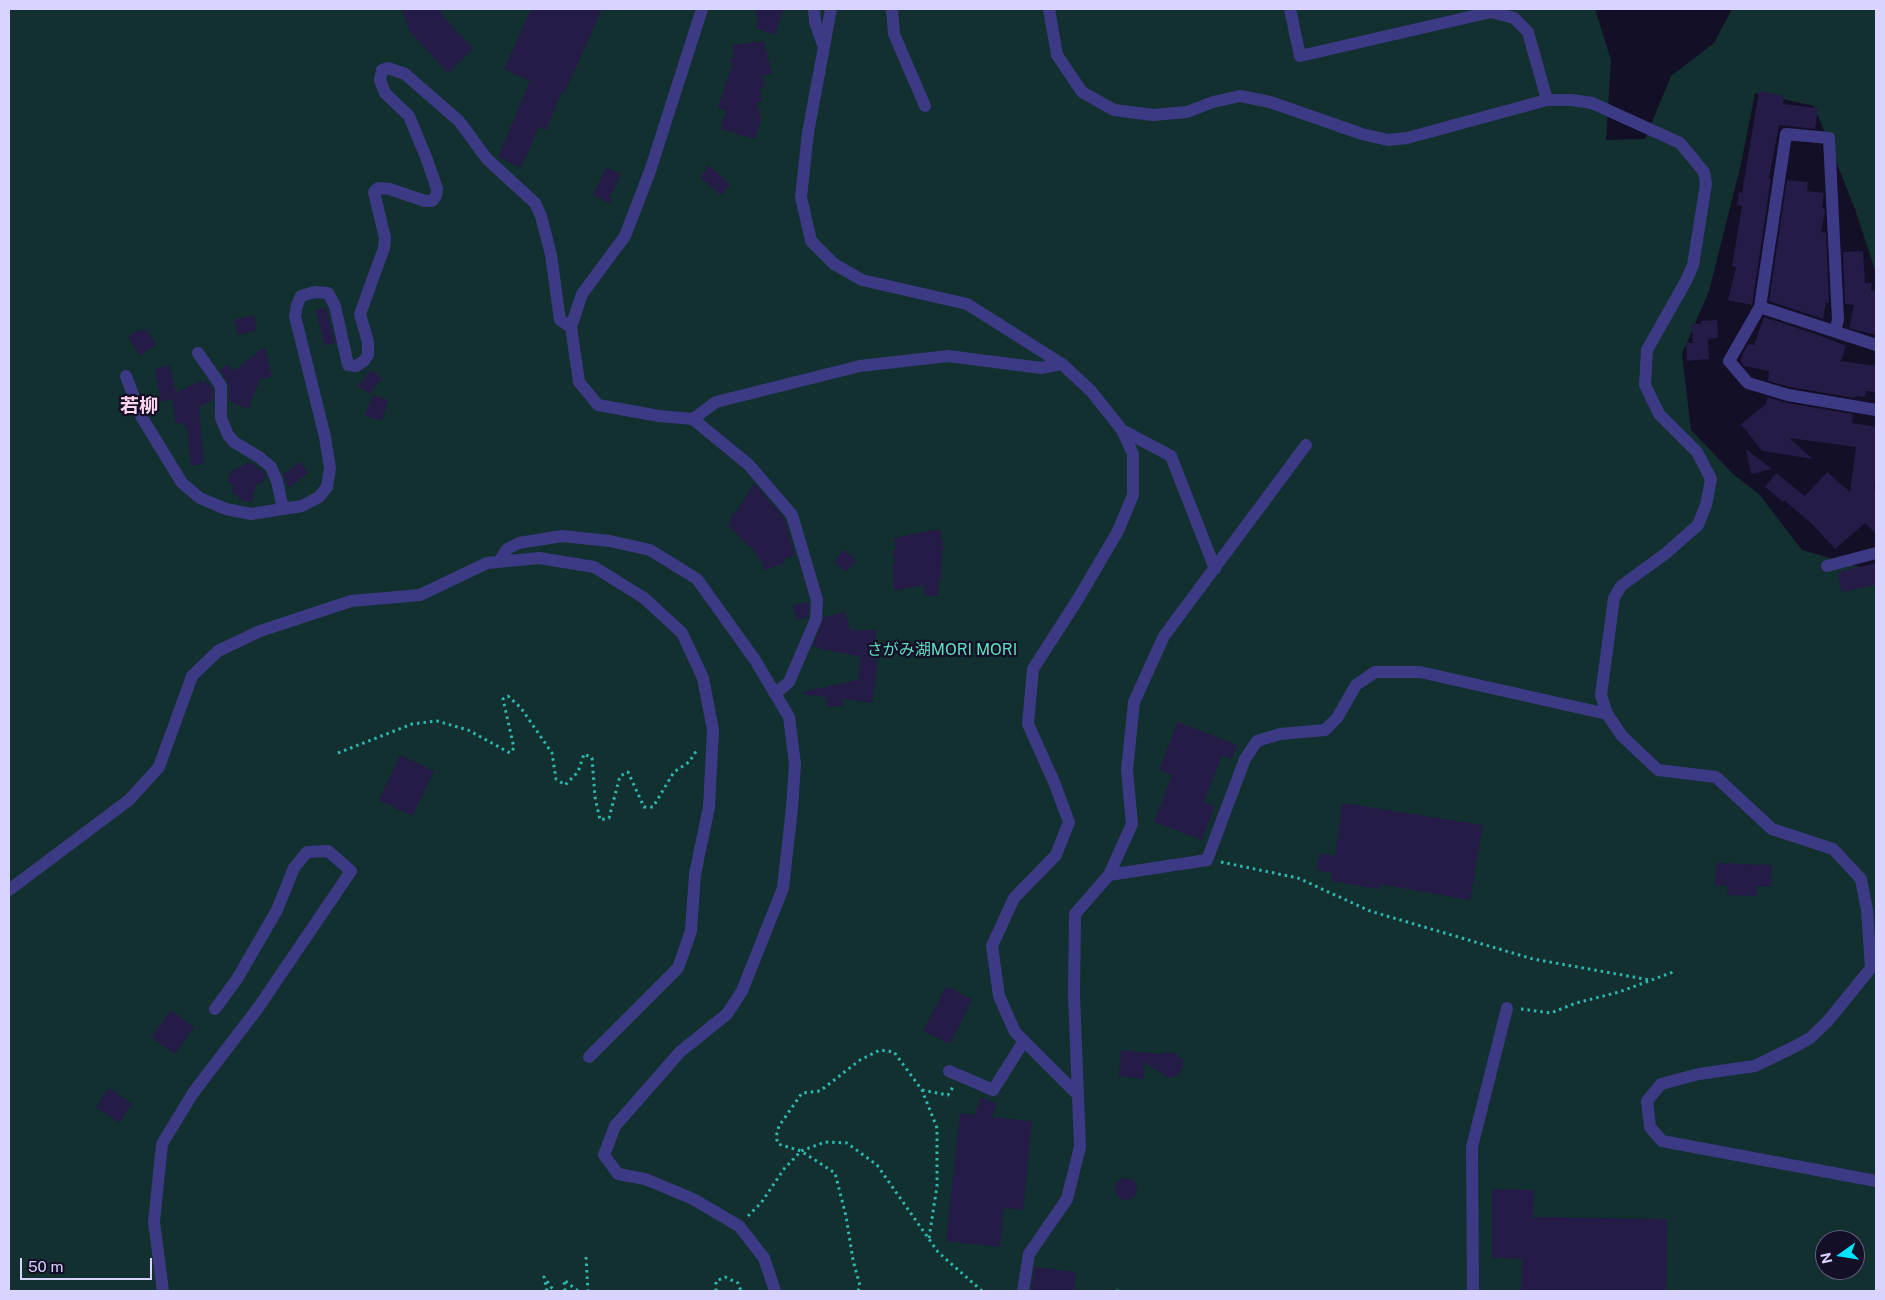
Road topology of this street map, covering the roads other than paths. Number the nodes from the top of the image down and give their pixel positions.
1 (702, 9) edge
2 (814, 9) edge
3 (831, 9) edge
4 (892, 9) edge
5 (1049, 9) edge
6 (1290, 9) edge
7 (823, 46) junction
8 (1547, 100) junction
9 (925, 106) dead end
10 (1760, 307) junction
11 (572, 327) junction
12 (1834, 331) junction
13 (1876, 345) edge
14 (198, 353) dead end
15 (1062, 364) junction
16 (126, 376) dead end
17 (1876, 410) edge
18 (693, 419) junction
19 (1122, 430) junction
20 (1306, 445) dead end
21 (284, 509) junction
22 (1876, 552) edge
23 (499, 562) junction
24 (1826, 566) dead end
25 (1215, 569) junction
26 (775, 694) junction
27 (1607, 714) junction
28 (1109, 875) junction
29 (9, 890) edge
30 (1507, 1008) road end
31 (215, 1009) dead end
32 (1024, 1041) junction
33 (589, 1057) dead end
34 (954, 1074) road end
35 (1078, 1095) junction
36 (1876, 1181) edge
37 (163, 1291) edge
38 (775, 1291) edge
39 (1023, 1291) edge
40 (1473, 1291) edge

1 - 11 street
2 - 7 street
3 - 7 street
4 - 9 street
5 - 8 street
6 - 8 street
7 - 15 street
8 - 27 street
10 - 12 street
10 - 12 street
10 - 17 street
11 - 18 street
11 - 21 street
12 - 13 street
14 - 21 street
15 - 18 street
15 - 19 street
16 - 21 street
18 - 26 street
19 - 25 street
19 - 32 street
20 - 25 street
22 - 24 street
23 - 26 street
23 - 29 street
23 - 33 street
25 - 28 street
26 - 38 street
27 - 28 street
27 - 36 street
28 - 35 street
30 - 40 street
31 - 37 street
32 - 34 street
32 - 35 street
35 - 39 street

